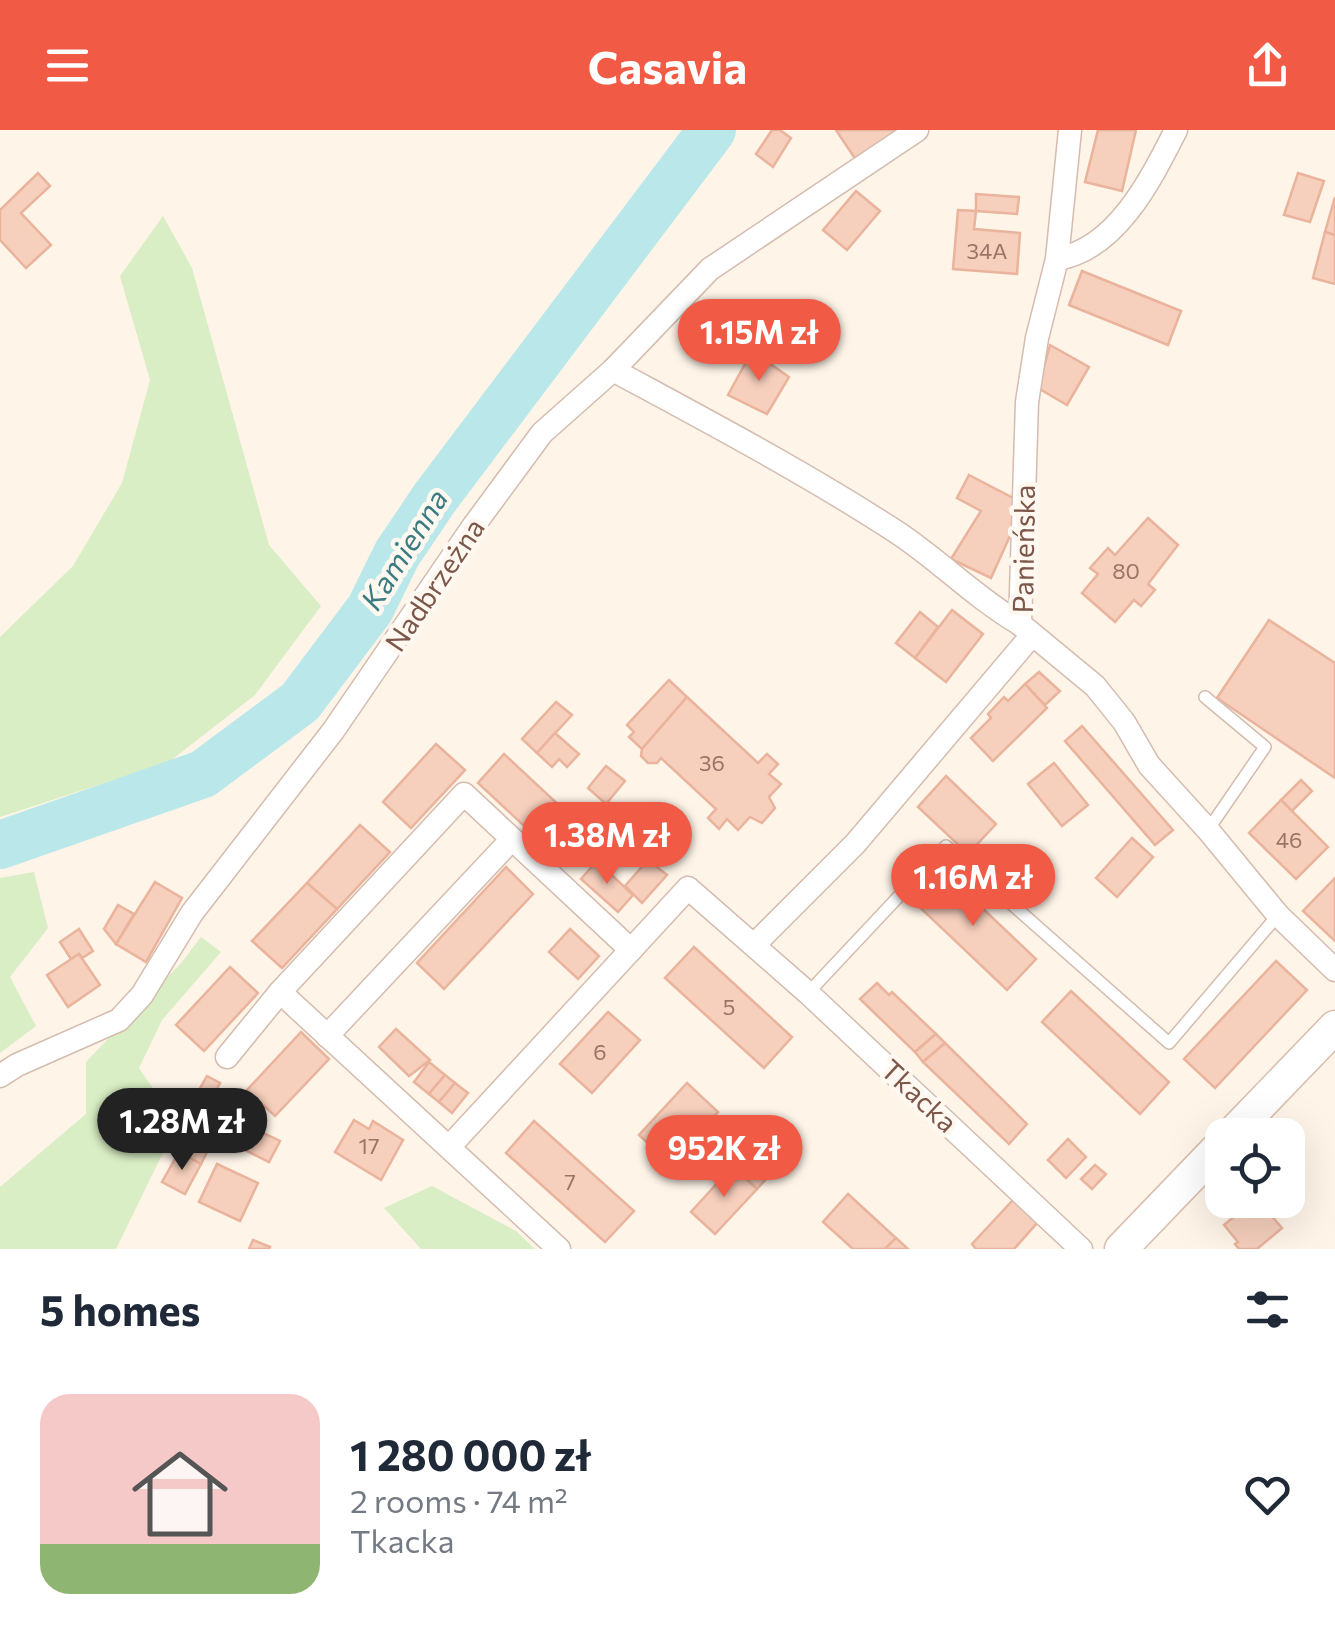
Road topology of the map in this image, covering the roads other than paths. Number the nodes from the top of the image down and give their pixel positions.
1 (917, 130) edge
2 (1070, 130) edge
3 (1176, 130) edge
4 (1057, 259) junction
5 (613, 370) junction
6 (1026, 630) junction
7 (1205, 697) dead end
8 (1208, 830) junction
9 (512, 839) junction
10 (1278, 916) junction
11 (755, 944) junction
12 (631, 950) junction
13 (1335, 970) edge
14 (280, 992) junction
15 (808, 993) junction
16 (327, 1036) junction
17 (1331, 1040) edge
18 (227, 1057) dead end
19 (0, 1076) edge
20 (1249, 1118) edge
21 (450, 1146) junction
22 (1205, 1162) edge
23 (559, 1249) edge
24 (1081, 1249) edge
25 (1122, 1249) edge

1 - 5 street, Nadbrzeżna
2 - 4 street, Panieńska
3 - 4 street
4 - 6 street, Panieńska
5 - 6 street
5 - 19 street, Nadbrzeżna
6 - 8 street, Panieńska
6 - 11 street
7 - 8 lane
8 - 10 street, Panieńska
9 - 12 street
9 - 14 street
9 - 16 street
10 - 13 street, Panieńska
10 - 15 lane
11 - 12 street, Tkacka
11 - 15 street, Tkacka
12 - 21 street, Tkacka
14 - 16 street
14 - 18 street
15 - 24 street, Tkacka
16 - 21 street
17 - 20 street
21 - 23 street
22 - 25 street

